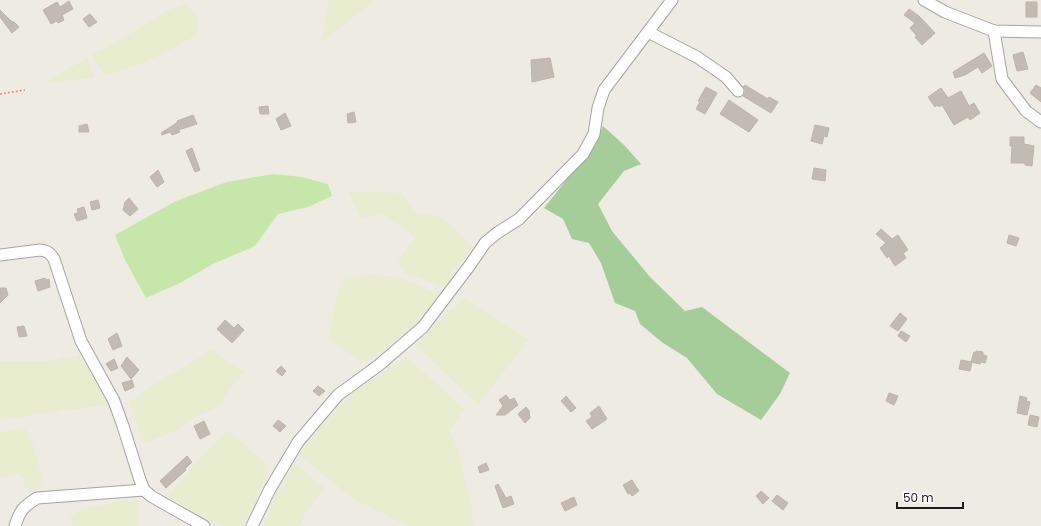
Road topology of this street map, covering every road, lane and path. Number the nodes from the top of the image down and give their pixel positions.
1 (672, 0) edge
2 (924, 0) edge
3 (994, 31) junction
4 (648, 32) junction
5 (1041, 32) edge
6 (24, 90) dead end
7 (738, 91) dead end
8 (0, 93) edge
9 (1041, 122) edge
10 (0, 255) edge
11 (144, 490) junction
12 (15, 526) edge
13 (204, 526) edge
14 (252, 526) edge

1 - 4 street
2 - 3 street
3 - 5 street
3 - 9 street
4 - 7 street
4 - 14 street
6 - 8 path
10 - 11 street
11 - 12 street
11 - 13 street

